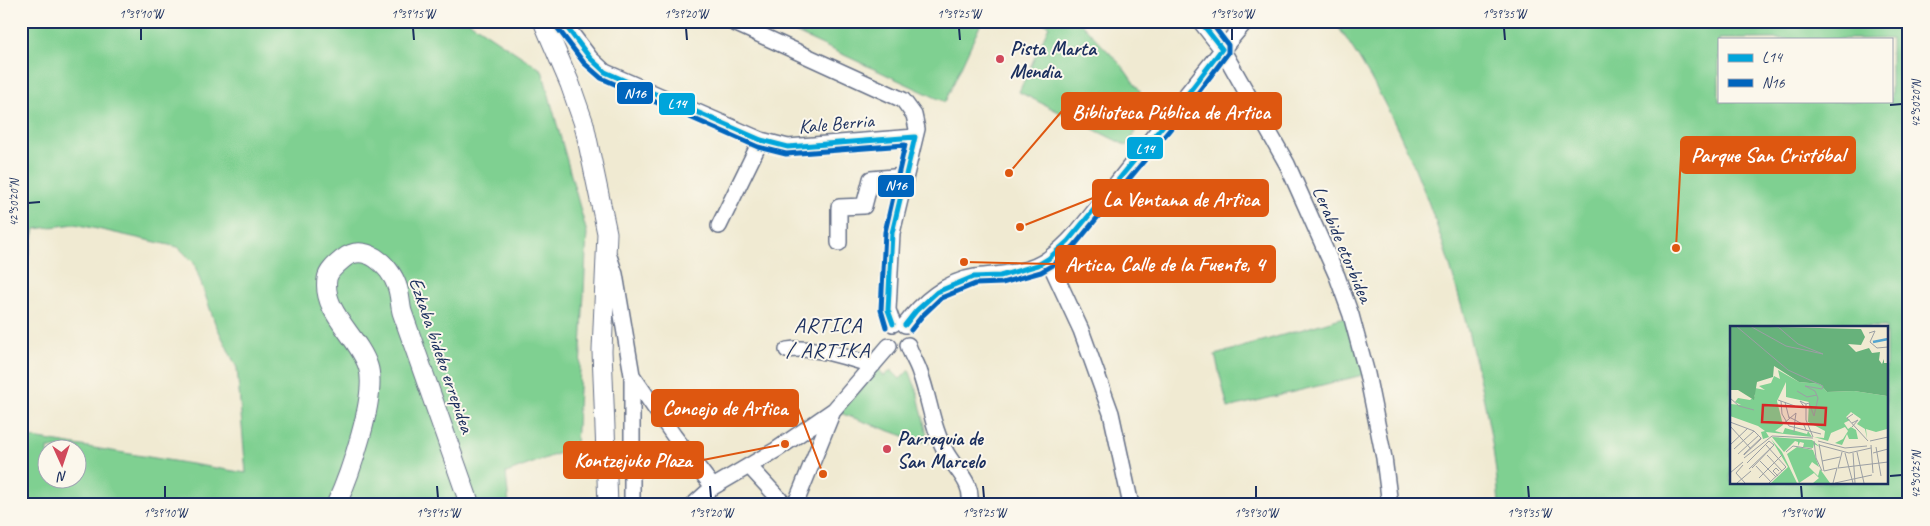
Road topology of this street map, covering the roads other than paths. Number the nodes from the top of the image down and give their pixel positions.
1 (543, 21) edge
2 (562, 21) edge
3 (730, 21) edge
4 (1200, 21) edge
5 (1246, 21) edge
6 (1222, 49) junction
7 (915, 137) junction
8 (761, 140) junction
9 (905, 176) junction
10 (719, 226) dead end
11 (839, 242) dead end
12 (607, 250) junction
13 (1048, 259) junction
14 (899, 324) junction
15 (908, 345) junction
16 (888, 346) junction
17 (787, 350) dead end
18 (873, 365) junction
19 (632, 375) junction
20 (834, 410) junction
21 (749, 466) junction
22 (714, 487) junction
23 (336, 505) edge
24 (470, 505) edge
25 (608, 505) edge
26 (632, 505) edge
27 (693, 505) edge
28 (785, 505) edge
29 (795, 505) edge
30 (969, 505) edge
31 (1131, 505) edge
32 (1390, 505) edge

1 - 12 street
2 - 8 street, Kale Berria
3 - 7 street
4 - 6 street, Lerabide etorbidea
5 - 6 street
6 - 13 street
6 - 32 street, Lerabide etorbidea
7 - 8 street, Kale Berria
7 - 9 street
8 - 10 street
9 - 11 street
9 - 14 street
12 - 19 street
12 - 25 street
13 - 14 street
13 - 31 street
14 - 15 street
14 - 16 street
15 - 16 street
15 - 30 street
16 - 18 street
17 - 18 street
18 - 20 street
19 - 22 street
19 - 26 street
20 - 21 street
20 - 29 street
21 - 22 street
21 - 28 street
22 - 27 street
23 - 24 street, Ezkaba bideko errepidea

